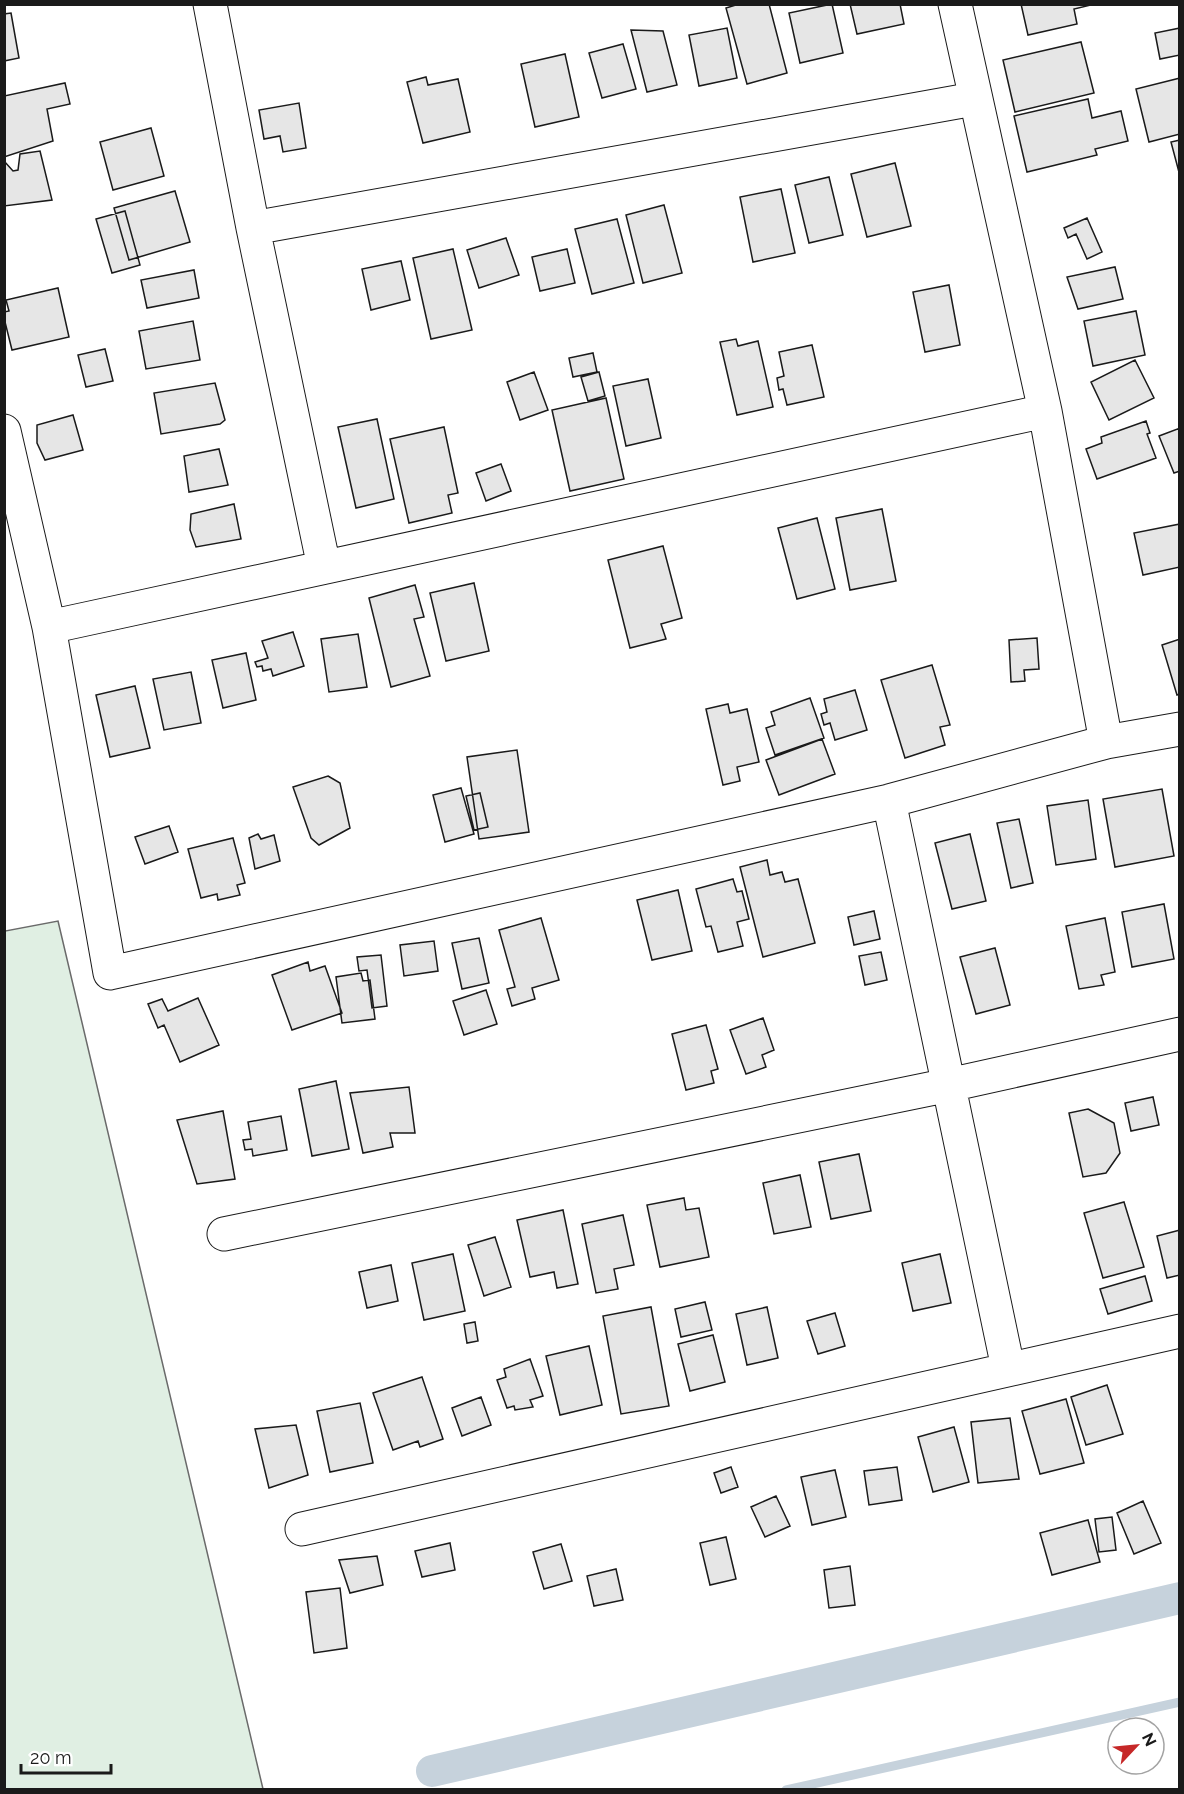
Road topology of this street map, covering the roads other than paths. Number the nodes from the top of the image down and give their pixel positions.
1 (210, 4) edge
2 (955, 4) edge
3 (974, 99) junction
4 (253, 228) junction
5 (1045, 411) junction
6 (4, 431) edge
7 (324, 567) junction
8 (49, 627) junction
9 (1179, 729) edge
10 (1106, 742) junction
11 (889, 801) junction
12 (1179, 1034) edge
13 (949, 1085) junction
14 (224, 1234) dead end
15 (1179, 1331) edge
16 (1008, 1368) junction
17 (302, 1529) dead end

1 - 4 street
2 - 3 street
3 - 4 street
3 - 5 street
4 - 7 street
5 - 7 street
5 - 10 street
6 - 8 street
7 - 8 street
8 - 11 street
9 - 10 street
10 - 11 street
11 - 13 street
12 - 13 street
13 - 14 street
13 - 16 street
15 - 16 street
16 - 17 street

